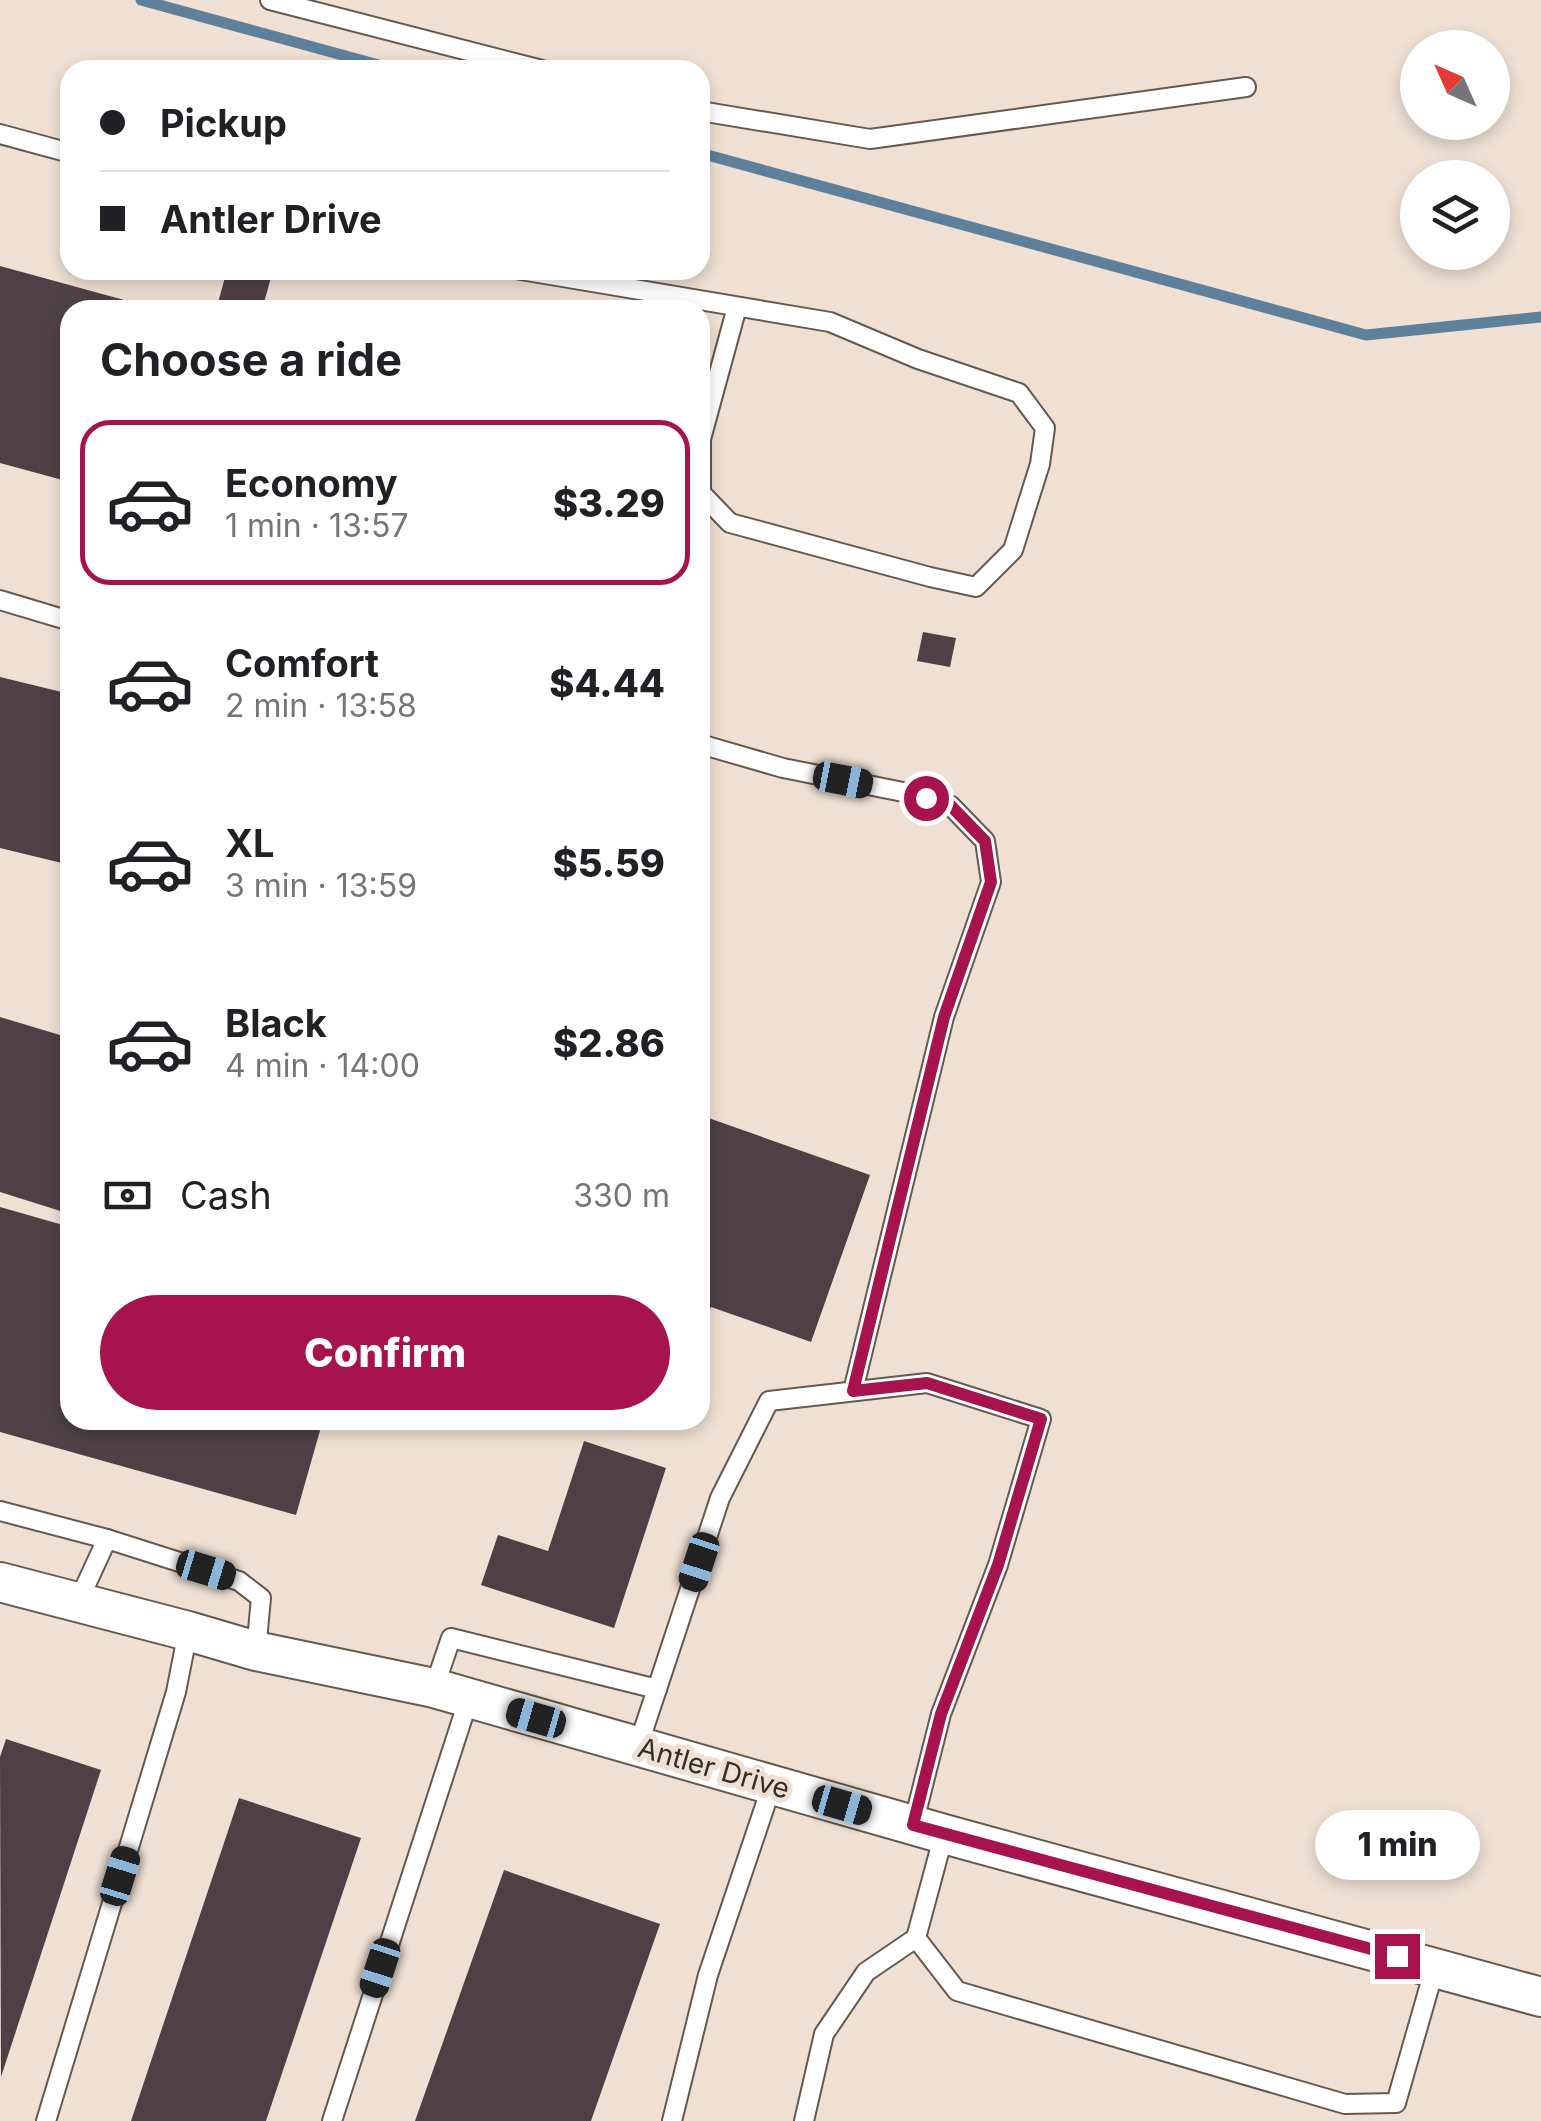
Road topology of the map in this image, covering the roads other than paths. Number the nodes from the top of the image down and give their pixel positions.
1 (270, 0) edge
2 (503, 60) edge
3 (1246, 87) dead end
4 (710, 113) edge
5 (0, 134) edge
6 (60, 150) edge
7 (580, 280) edge
8 (697, 300) edge
9 (710, 302) edge
10 (738, 307) junction
11 (710, 406) edge
12 (710, 502) edge
13 (0, 600) edge
14 (60, 619) edge
15 (710, 747) edge
16 (853, 1391) junction
17 (0, 1510) edge
18 (107, 1539) junction
19 (0, 1582) edge
20 (78, 1602) junction
21 (188, 1631) junction
22 (256, 1651) junction
23 (656, 1689) junction
24 (452, 1693) junction
25 (638, 1746) junction
26 (772, 1785) junction
27 (929, 1830) junction
28 (916, 1938) junction
29 (1435, 1967) junction
30 (1541, 1997) edge
31 (46, 2121) edge
32 (332, 2121) edge
33 (672, 2121) edge
34 (804, 2121) edge

1 - 2 lane
3 - 4 lane
5 - 6 lane
7 - 8 lane
9 - 10 lane
10 - 11 lane
10 - 12 lane
13 - 14 lane
15 - 16 lane
16 - 23 lane
16 - 27 lane
17 - 18 lane
18 - 20 lane
18 - 22 lane
19 - 20 street, Antler Drive
20 - 21 street, Antler Drive
21 - 22 street, Antler Drive
21 - 31 lane
22 - 24 street, Antler Drive
23 - 24 lane
23 - 25 lane
24 - 25 street, Antler Drive
24 - 32 lane
25 - 26 street, Antler Drive
26 - 27 street, Antler Drive
26 - 33 lane
27 - 28 lane
27 - 29 street, Antler Drive
28 - 29 lane
28 - 34 lane
29 - 30 street, Antler Drive

